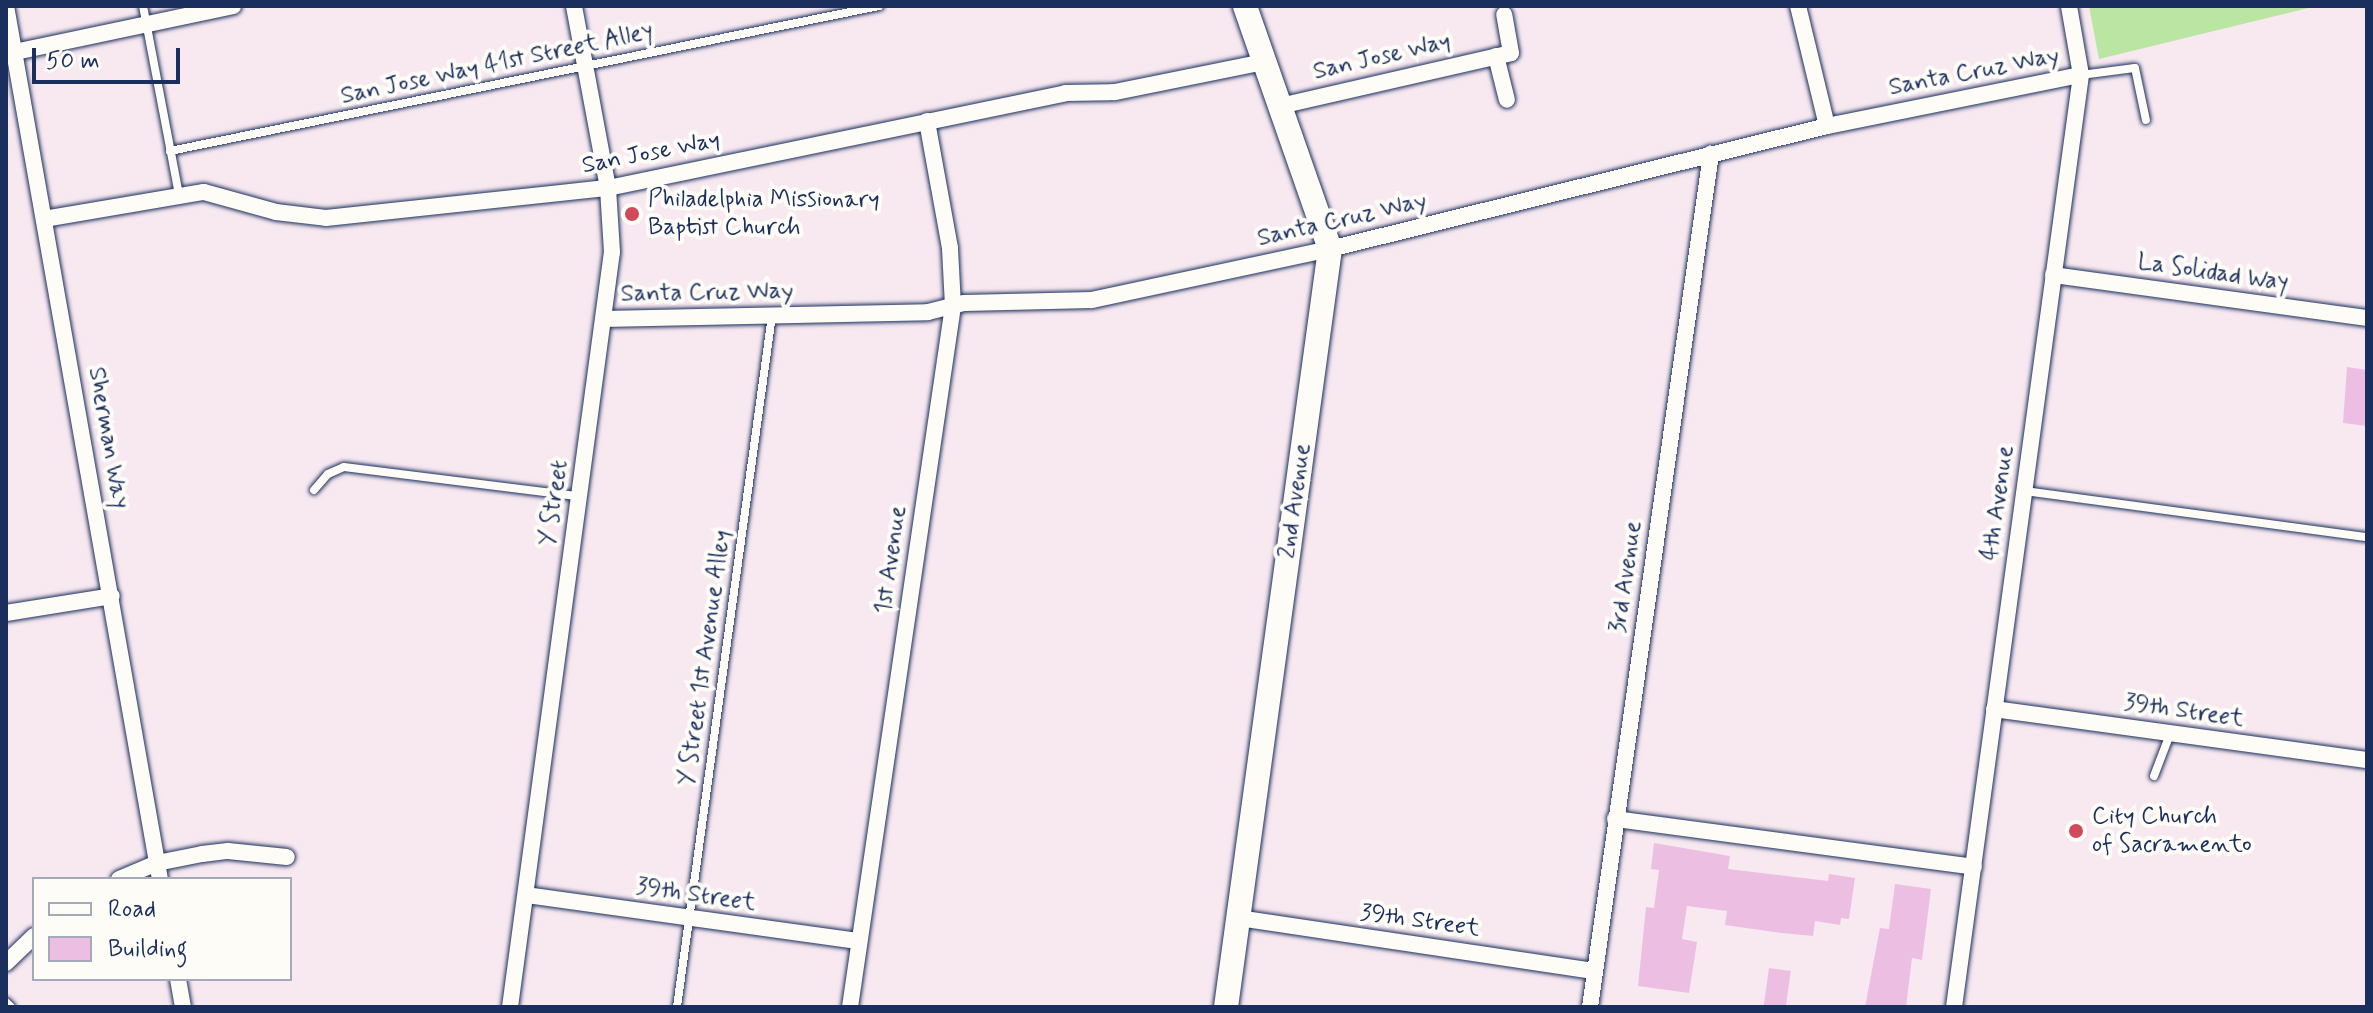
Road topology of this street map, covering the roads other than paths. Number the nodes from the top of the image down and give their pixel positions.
1 (6, 6) edge
2 (143, 6) edge
3 (233, 6) edge
4 (574, 6) edge
5 (879, 6) edge
6 (1245, 6) edge
7 (1798, 6) edge
8 (2069, 6) edge
9 (1504, 15) dead end
10 (147, 24) junction
11 (8, 30) edge
12 (15, 52) junction
13 (1496, 56) junction
14 (1264, 62) junction
15 (585, 66) junction
16 (2081, 75) junction
17 (1507, 100) dead end
18 (1280, 106) junction
19 (2146, 120) dead end
20 (927, 121) junction
21 (1827, 126) junction
22 (170, 151) junction
23 (1711, 154) junction
24 (608, 188) junction
25 (179, 194) junction
26 (44, 219) junction
27 (1330, 249) junction
28 (2053, 275) junction
29 (953, 306) junction
30 (772, 315) junction
31 (2367, 318) edge
32 (603, 319) junction
33 (314, 490) dead end
34 (2024, 491) junction
35 (579, 496) junction
36 (2367, 537) edge
37 (112, 596) junction
38 (6, 613) edge
39 (1994, 709) junction
40 (2170, 733) junction
41 (2367, 760) edge
42 (2154, 776) dead end
43 (1615, 819) junction
44 (287, 857) dead end
45 (1974, 867) junction
46 (158, 871) edge
47 (129, 877) edge
48 (526, 895) junction
49 (1239, 918) junction
50 (689, 919) junction
51 (32, 938) edge
52 (859, 941) junction
53 (6, 963) edge
54 (1594, 971) junction
55 (178, 981) edge
56 (6, 1002) edge
57 (11, 1007) edge
58 (183, 1007) edge
59 (510, 1007) edge
60 (677, 1007) edge
61 (850, 1007) edge
62 (1226, 1007) edge
63 (1590, 1007) edge
64 (1954, 1007) edge

1 - 11 street, Sherman Way
2 - 10 lane
3 - 10 street
4 - 15 street, Y Street
5 - 15 lane, San Jose Way 41st Street Alley
6 - 14 street, 2nd Avenue
7 - 21 street
8 - 16 street, 4th Avenue
9 - 13 street
10 - 12 street
10 - 22 lane
11 - 12 street, Sherman Way
12 - 26 street, Sherman Way
13 - 17 street
13 - 18 street, San Jose Way
14 - 18 street, 2nd Avenue
14 - 20 street, San Jose Way
15 - 22 lane, San Jose Way 41st Street Alley
15 - 24 street, Y Street
16 - 19 lane
16 - 21 street, Santa Cruz Way
16 - 28 street, 4th Avenue
18 - 27 street, 2nd Avenue
20 - 24 street, San Jose Way
20 - 29 street, 1st Avenue
21 - 23 street, Santa Cruz Way
22 - 25 lane
23 - 27 street, Santa Cruz Way
23 - 43 street, 3rd Avenue
24 - 25 street, San Jose Way
24 - 32 street, Y Street
25 - 26 street, San Jose Way
26 - 37 street, Sherman Way
27 - 29 street, Santa Cruz Way
27 - 49 street, 2nd Avenue
28 - 31 street, La Solidad Way
28 - 34 street, 4th Avenue
29 - 30 street, Santa Cruz Way
29 - 52 street, 1st Avenue
30 - 32 street, Santa Cruz Way
30 - 50 lane, Y Street 1st Avenue Alley
32 - 35 street, Y Street
33 - 35 lane
34 - 36 lane
34 - 39 street, 4th Avenue
35 - 48 street, Y Street
37 - 38 street
37 - 46 street, Sherman Way
39 - 40 street, 39th Street
39 - 45 street, 4th Avenue
40 - 41 street, 39th Street
40 - 42 lane
43 - 45 street
43 - 54 street, 3rd Avenue
44 - 46 street
45 - 64 street, 4th Avenue
46 - 47 street
48 - 50 street, 39th Street
48 - 59 street, Y Street
49 - 54 street, 39th Street
49 - 62 street, 2nd Avenue
50 - 52 street, 39th Street
50 - 60 lane, Y Street 1st Avenue Alley
51 - 53 street
52 - 61 street, 1st Avenue
54 - 63 street, 3rd Avenue
55 - 58 street
56 - 57 lane

